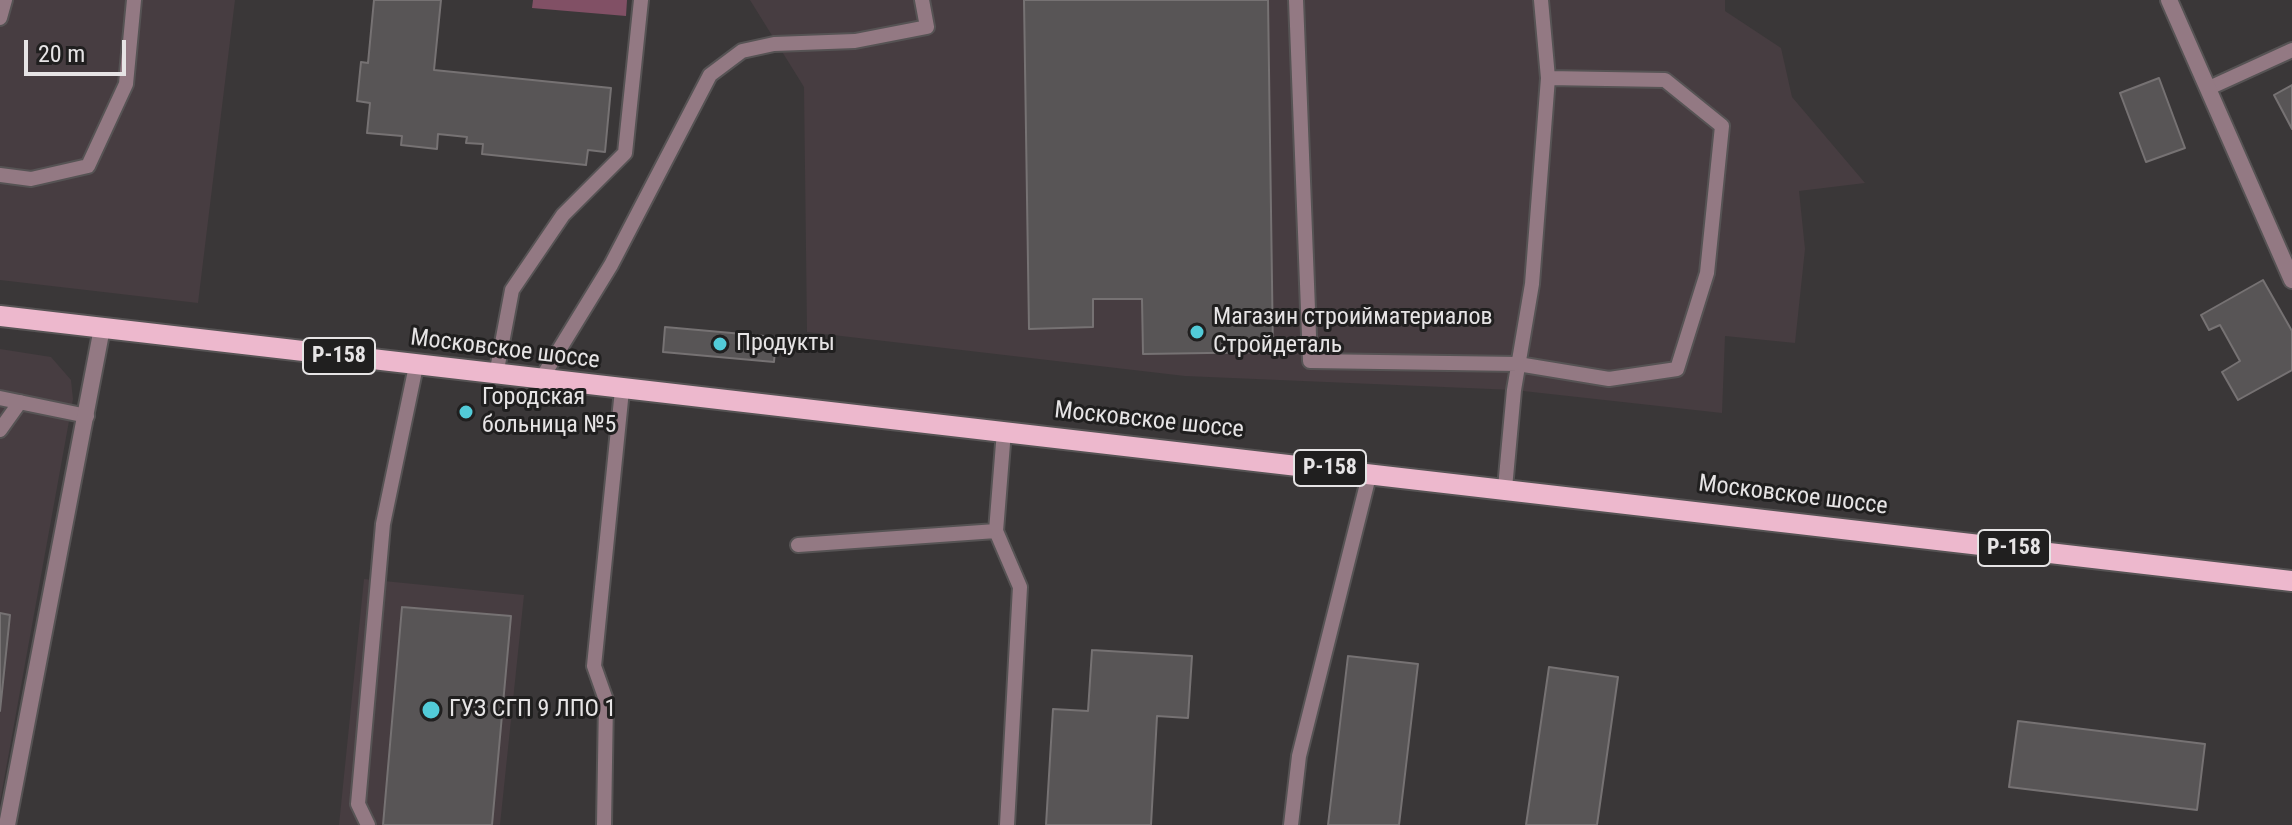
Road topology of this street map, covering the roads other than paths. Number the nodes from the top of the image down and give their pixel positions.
1 (5, 0) edge
2 (134, 0) edge
3 (641, 0) edge
4 (922, 0) edge
5 (1296, 0) edge
6 (1541, 0) edge
7 (2169, 0) edge
8 (0, 18) edge
9 (2292, 50) edge
10 (1548, 78) junction
11 (2209, 88) junction
12 (0, 175) edge
13 (2292, 280) edge
14 (0, 316) edge
15 (102, 328) junction
16 (1518, 364) junction
17 (416, 366) junction
18 (496, 375) junction
19 (540, 381) junction
20 (622, 390) junction
21 (0, 398) edge
22 (20, 402) junction
23 (87, 416) junction
24 (0, 430) edge
25 (1004, 431) junction
26 (1370, 472) junction
27 (1505, 488) junction
28 (996, 531) junction
29 (798, 545) dead end
30 (2292, 581) edge
31 (7, 825) edge
32 (368, 825) edge
33 (604, 825) edge
34 (1007, 825) edge
35 (1291, 825) edge

1 - 8 lane
2 - 12 lane
3 - 18 lane
4 - 19 lane
5 - 16 lane
6 - 10 lane
7 - 11 street
9 - 11 lane
10 - 16 lane
10 - 16 lane
11 - 13 street
14 - 15 main road, Московское шоссе / Р-158
15 - 17 main road, Московское шоссе / Р-158
15 - 23 street
16 - 27 lane
17 - 18 main road, Московское шоссе / Р-158
17 - 32 lane
18 - 19 main road, Московское шоссе / Р-158
19 - 20 main road, Московское шоссе / Р-158
20 - 25 main road, Московское шоссе / Р-158
20 - 33 lane
21 - 22 lane
22 - 23 lane
22 - 24 lane
23 - 31 street
25 - 26 main road, Московское шоссе / Р-158
25 - 28 lane
26 - 27 main road, Московское шоссе / Р-158
26 - 35 lane
27 - 30 main road, Московское шоссе / Р-158
28 - 29 lane
28 - 34 lane

